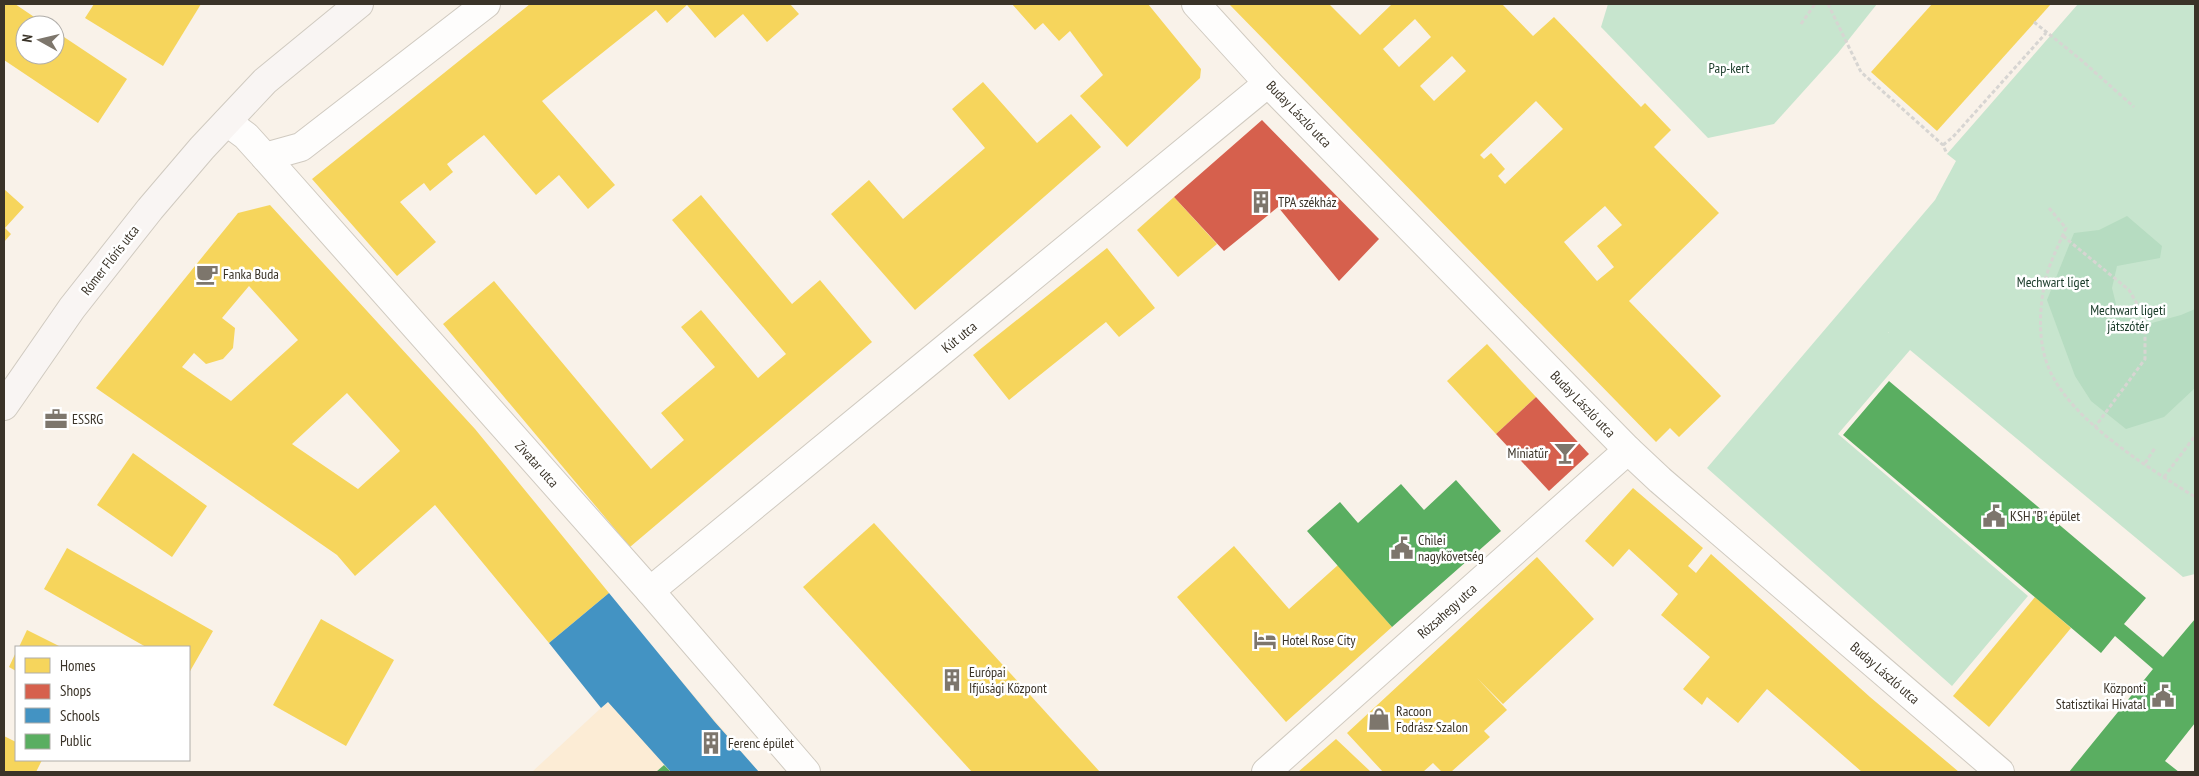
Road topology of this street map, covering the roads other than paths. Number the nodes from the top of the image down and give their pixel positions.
1 (359, 4) edge
2 (486, 4) edge
3 (1196, 4) edge
4 (1268, 83) junction
5 (226, 122) junction
6 (265, 158) junction
7 (4, 406) edge
8 (1628, 450) junction
9 (650, 591) junction
10 (806, 772) edge
11 (1266, 772) edge
12 (2000, 772) edge

1 - 5 street, Rómer Flóris utca
2 - 6 street
3 - 4 street, Buday László utca
4 - 8 street, Buday László utca
4 - 9 street, Kút utca
5 - 6 street
5 - 7 street, Rómer Flóris utca
6 - 9 street, Zivatar utca
8 - 11 street, Rózsahegy utca
8 - 12 street, Buday László utca
9 - 10 street, Zivatar utca

